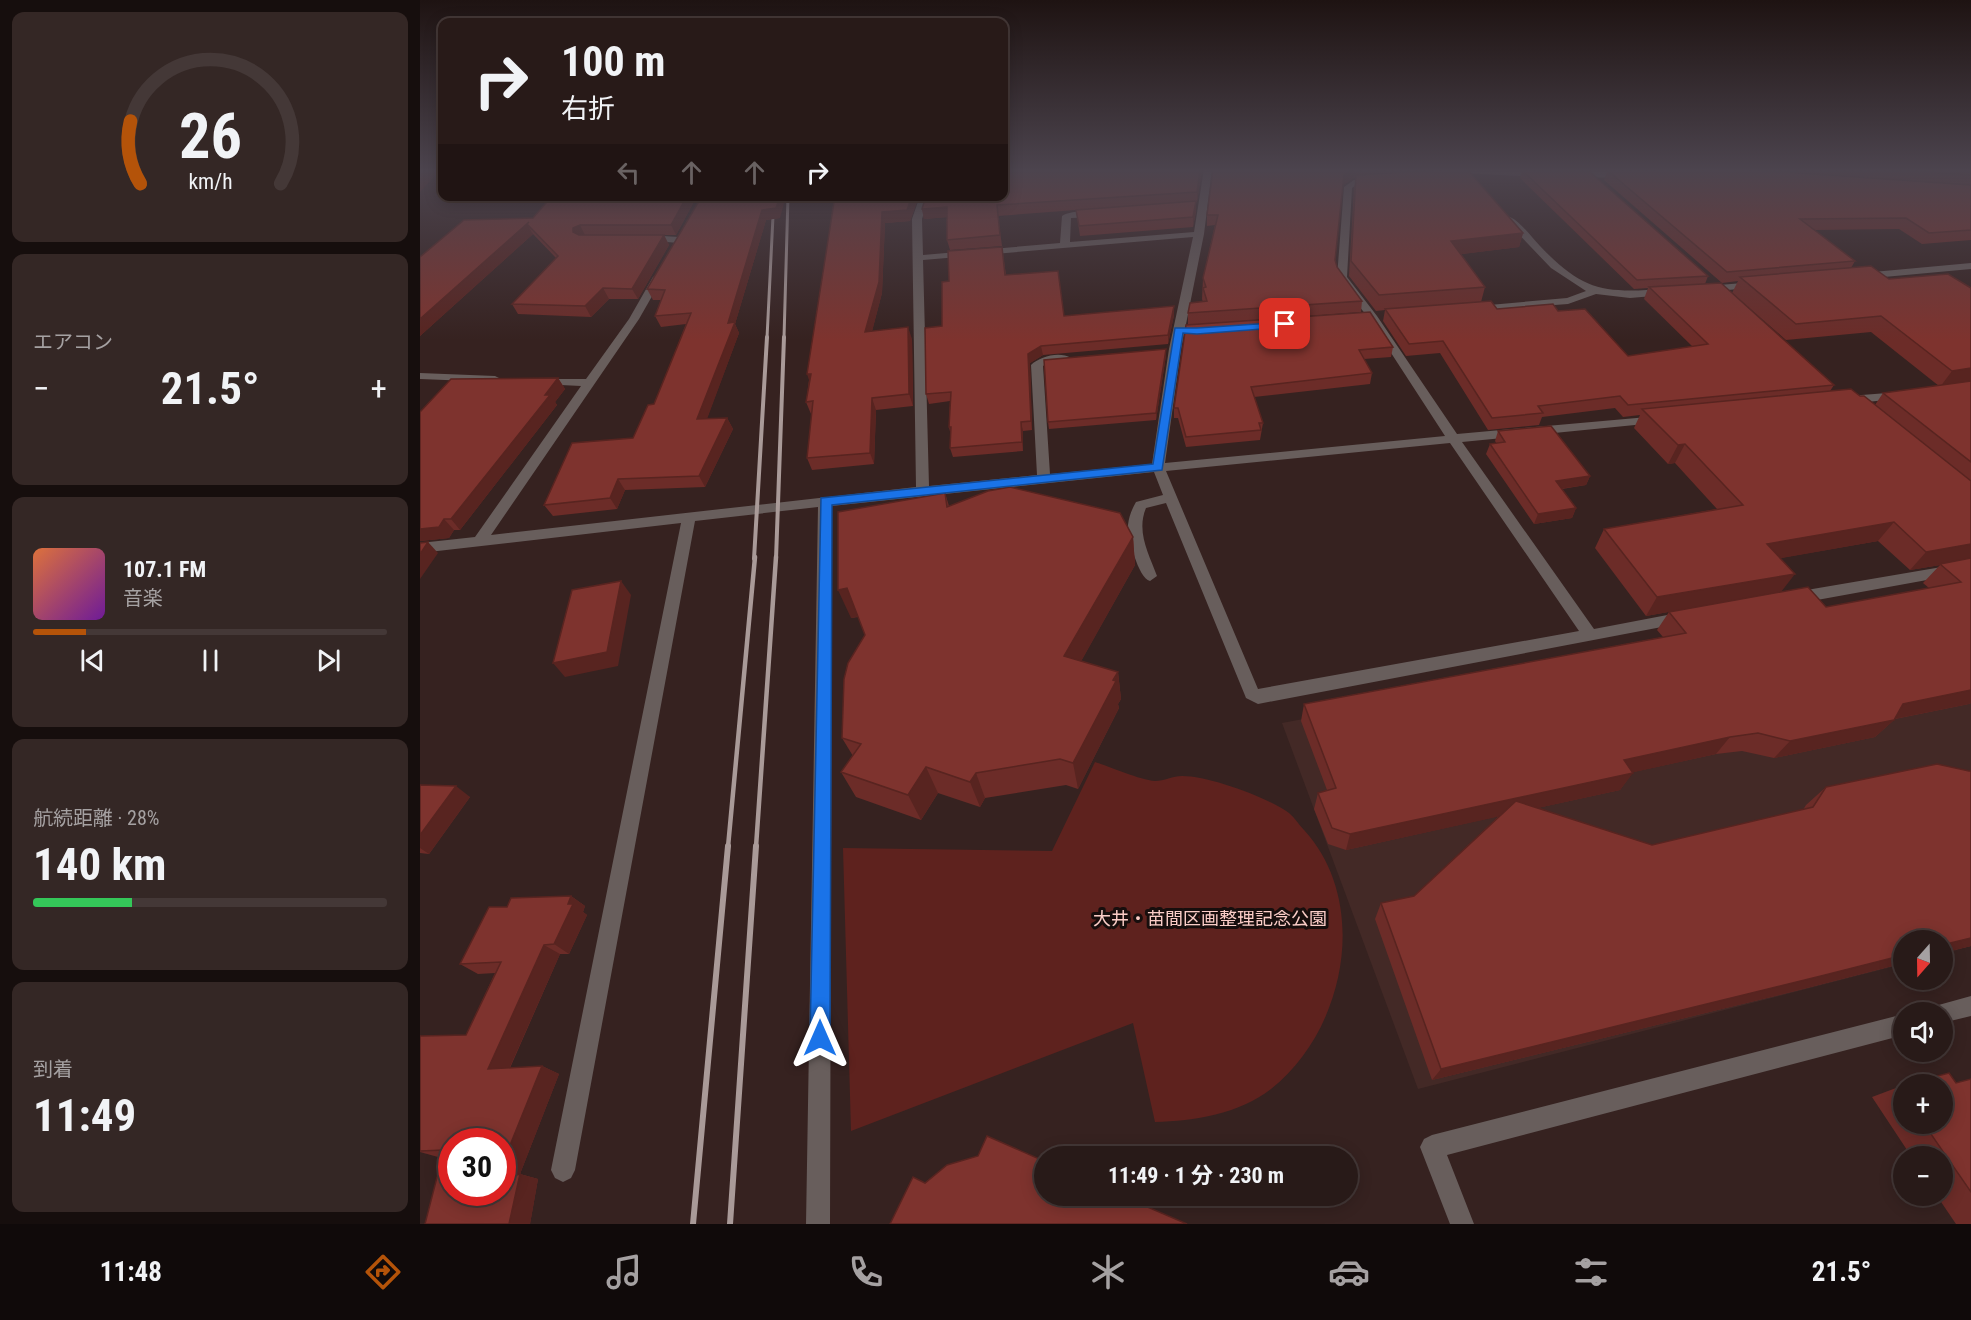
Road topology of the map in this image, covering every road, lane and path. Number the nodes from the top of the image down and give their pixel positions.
1 (917, 226) edge
2 (1066, 226) edge
3 (1199, 226) edge
4 (1345, 226) edge
5 (1516, 226) edge
6 (1199, 234) junction
7 (636, 239) edge
8 (679, 240) edge
9 (1065, 245) junction
10 (918, 258) junction
11 (1971, 266) edge
12 (662, 270) edge
13 (1701, 274) edge
14 (1856, 276) edge
15 (1764, 284) edge
16 (1718, 288) junction
17 (1596, 291) junction
18 (1693, 291) edge
19 (1672, 292) edge
20 (1734, 302) edge
21 (1467, 309) edge
22 (1076, 357) edge
23 (420, 376) edge
24 (510, 380) edge
25 (532, 381) edge
26 (588, 383) junction
27 (1914, 395) edge
28 (1843, 401) edge
29 (1667, 418) edge
30 (1453, 438) junction
31 (1158, 467) junction
32 (1044, 479) junction
33 (923, 492) junction
34 (1170, 497) junction
35 (825, 501) junction
36 (689, 516) junction
37 (480, 540) junction
38 (420, 548) edge
39 (1971, 567) edge
40 (1150, 576) dead end
41 (1786, 600) edge
42 (1693, 616) edge
43 (1589, 634) junction
44 (1971, 1006) edge
45 (1953, 1010) edge
46 (1893, 1027) edge
47 (563, 1170) dead end
48 (818, 1224) edge
49 (1462, 1224) edge

1 - 10 street
2 - 9 street
3 - 6 street
4 - 30 street
5 - 17 street
6 - 9 street
6 - 31 street
7 - 8 street
9 - 10 street
10 - 33 street
11 - 14 street
12 - 26 street
13 - 16 street
15 - 16 street
16 - 18 street
16 - 20 street
17 - 19 street
17 - 21 street
22 - 32 street
23 - 24 street
25 - 26 street
26 - 37 street
27 - 28 street
29 - 30 street
30 - 31 street
30 - 43 street
31 - 32 street
31 - 34 street
32 - 33 street
33 - 35 street
34 - 40 street
34 - 43 street
35 - 36 street
35 - 48 street
36 - 37 street
36 - 47 street
37 - 38 street
39 - 41 street
42 - 43 street
44 - 45 street
46 - 49 street

